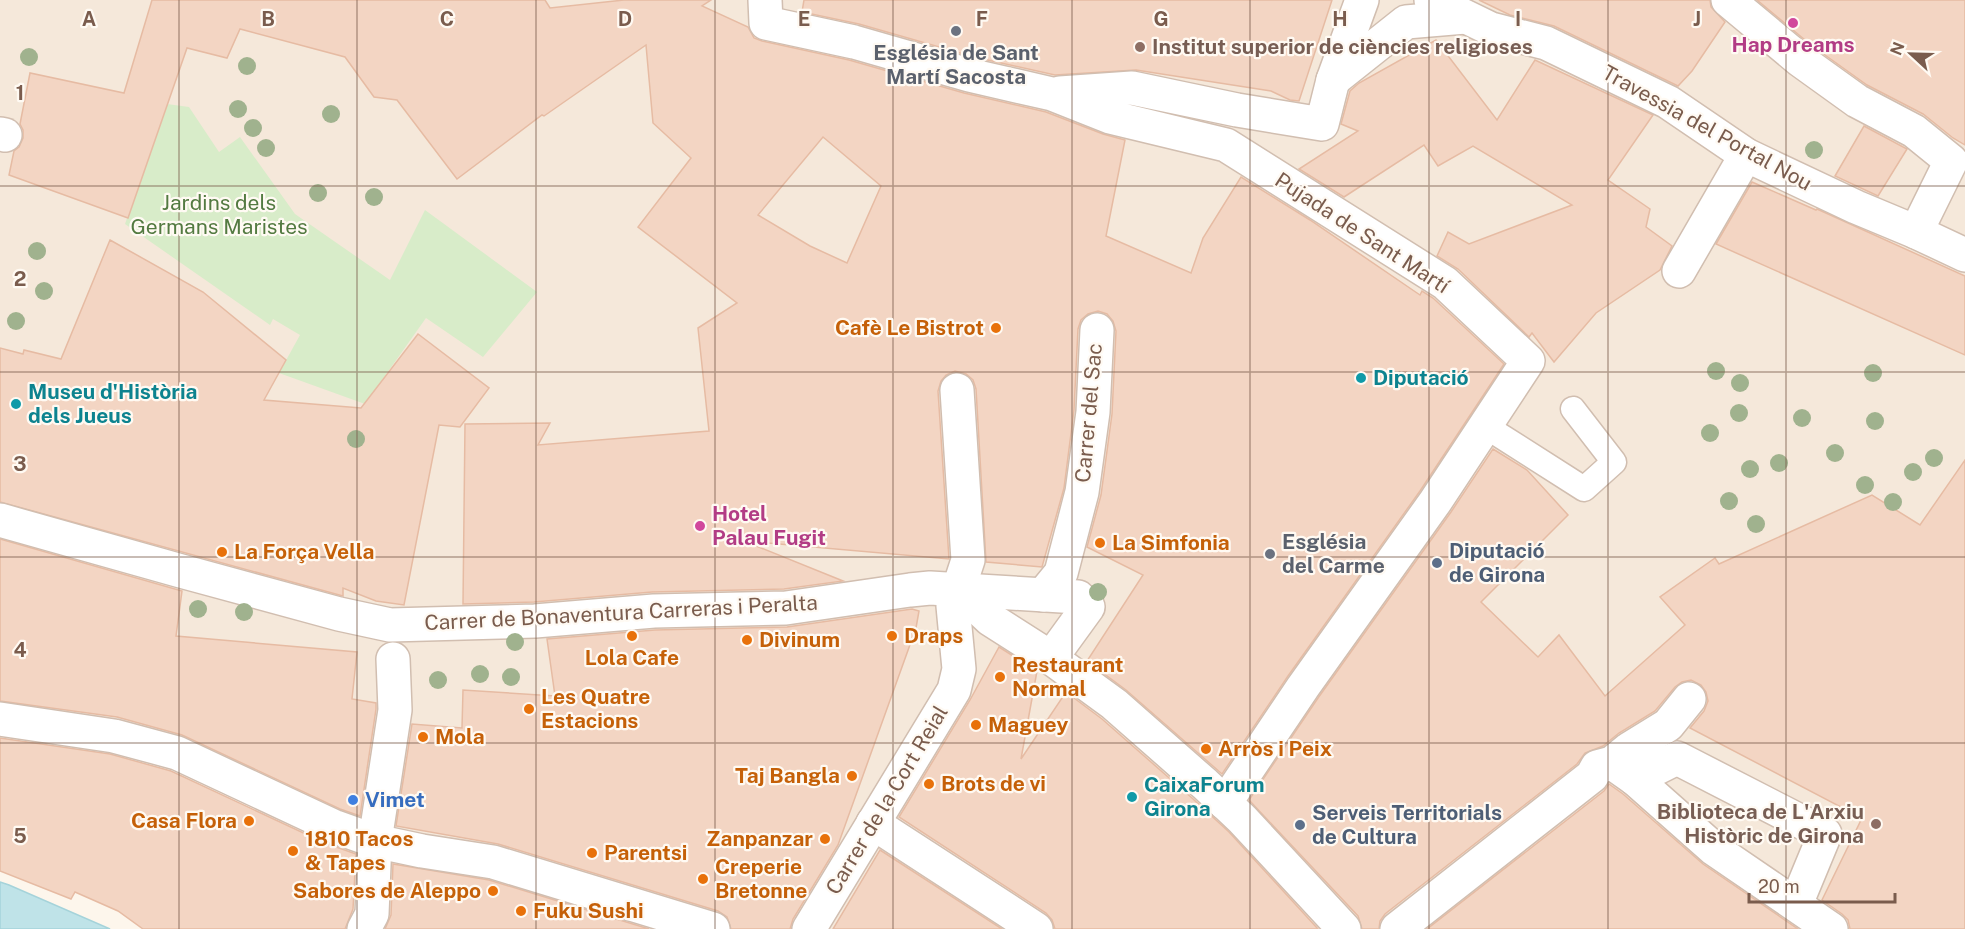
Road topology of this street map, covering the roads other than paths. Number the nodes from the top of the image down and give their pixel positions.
1 (1362, 0) edge
2 (1431, 0) edge
3 (1728, 0) edge
4 (765, 12) edge
5 (1467, 17) junction
6 (1333, 80) junction
7 (1052, 94) junction
8 (1746, 154) junction
9 (1916, 232) junction
10 (1965, 255) edge
11 (1679, 271) dead end
12 (1097, 330) dead end
13 (957, 390) dead end
14 (1573, 409) dead end
15 (1485, 426) junction
16 (0, 520) edge
17 (958, 589) junction
18 (1043, 595) junction
19 (990, 619) junction
20 (390, 625) junction
21 (334, 633) dead end
22 (1051, 658) junction
23 (393, 659) dead end
24 (959, 669) junction
25 (1689, 699) dead end
26 (0, 719) edge
27 (1623, 771) junction
28 (1225, 803) junction
29 (873, 824) junction
30 (375, 841) junction
31 (1816, 918) edge
32 (364, 929) edge
33 (713, 929) edge
34 (809, 929) edge
35 (1036, 929) edge
36 (1344, 929) edge
37 (1397, 929) edge

1 - 6 street
2 - 5 street, Travessia del Portal Nou
3 - 9 street
4 - 7 street, Pujada de Sant Martí
5 - 6 street
5 - 8 street, Travessia del Portal Nou
6 - 7 street
7 - 15 street, Pujada de Sant Martí
8 - 9 street, Travessia del Portal Nou
8 - 11 street
9 - 10 street, Travessia del Portal Nou
12 - 18 street, Carrer del Sac
13 - 17 street
14 - 15 lane
15 - 28 street, Pujada de Sant Martí
16 - 20 street
17 - 18 street, Carrer de Bonaventura Carreras i Peralta
17 - 19 street
17 - 20 street, Carrer de Bonaventura Carreras i Peralta
17 - 24 street
18 - 22 street, Carrer de Bonaventura Carreras i Peralta
19 - 22 street
19 - 24 street
20 - 21 street
22 - 28 street
23 - 30 street
24 - 29 street, Carrer de la Cort Reial
25 - 27 street
26 - 30 street
27 - 31 street
27 - 31 street
27 - 37 street
28 - 36 street
29 - 34 street, Carrer de la Cort Reial
29 - 35 street
30 - 32 street
30 - 33 street

